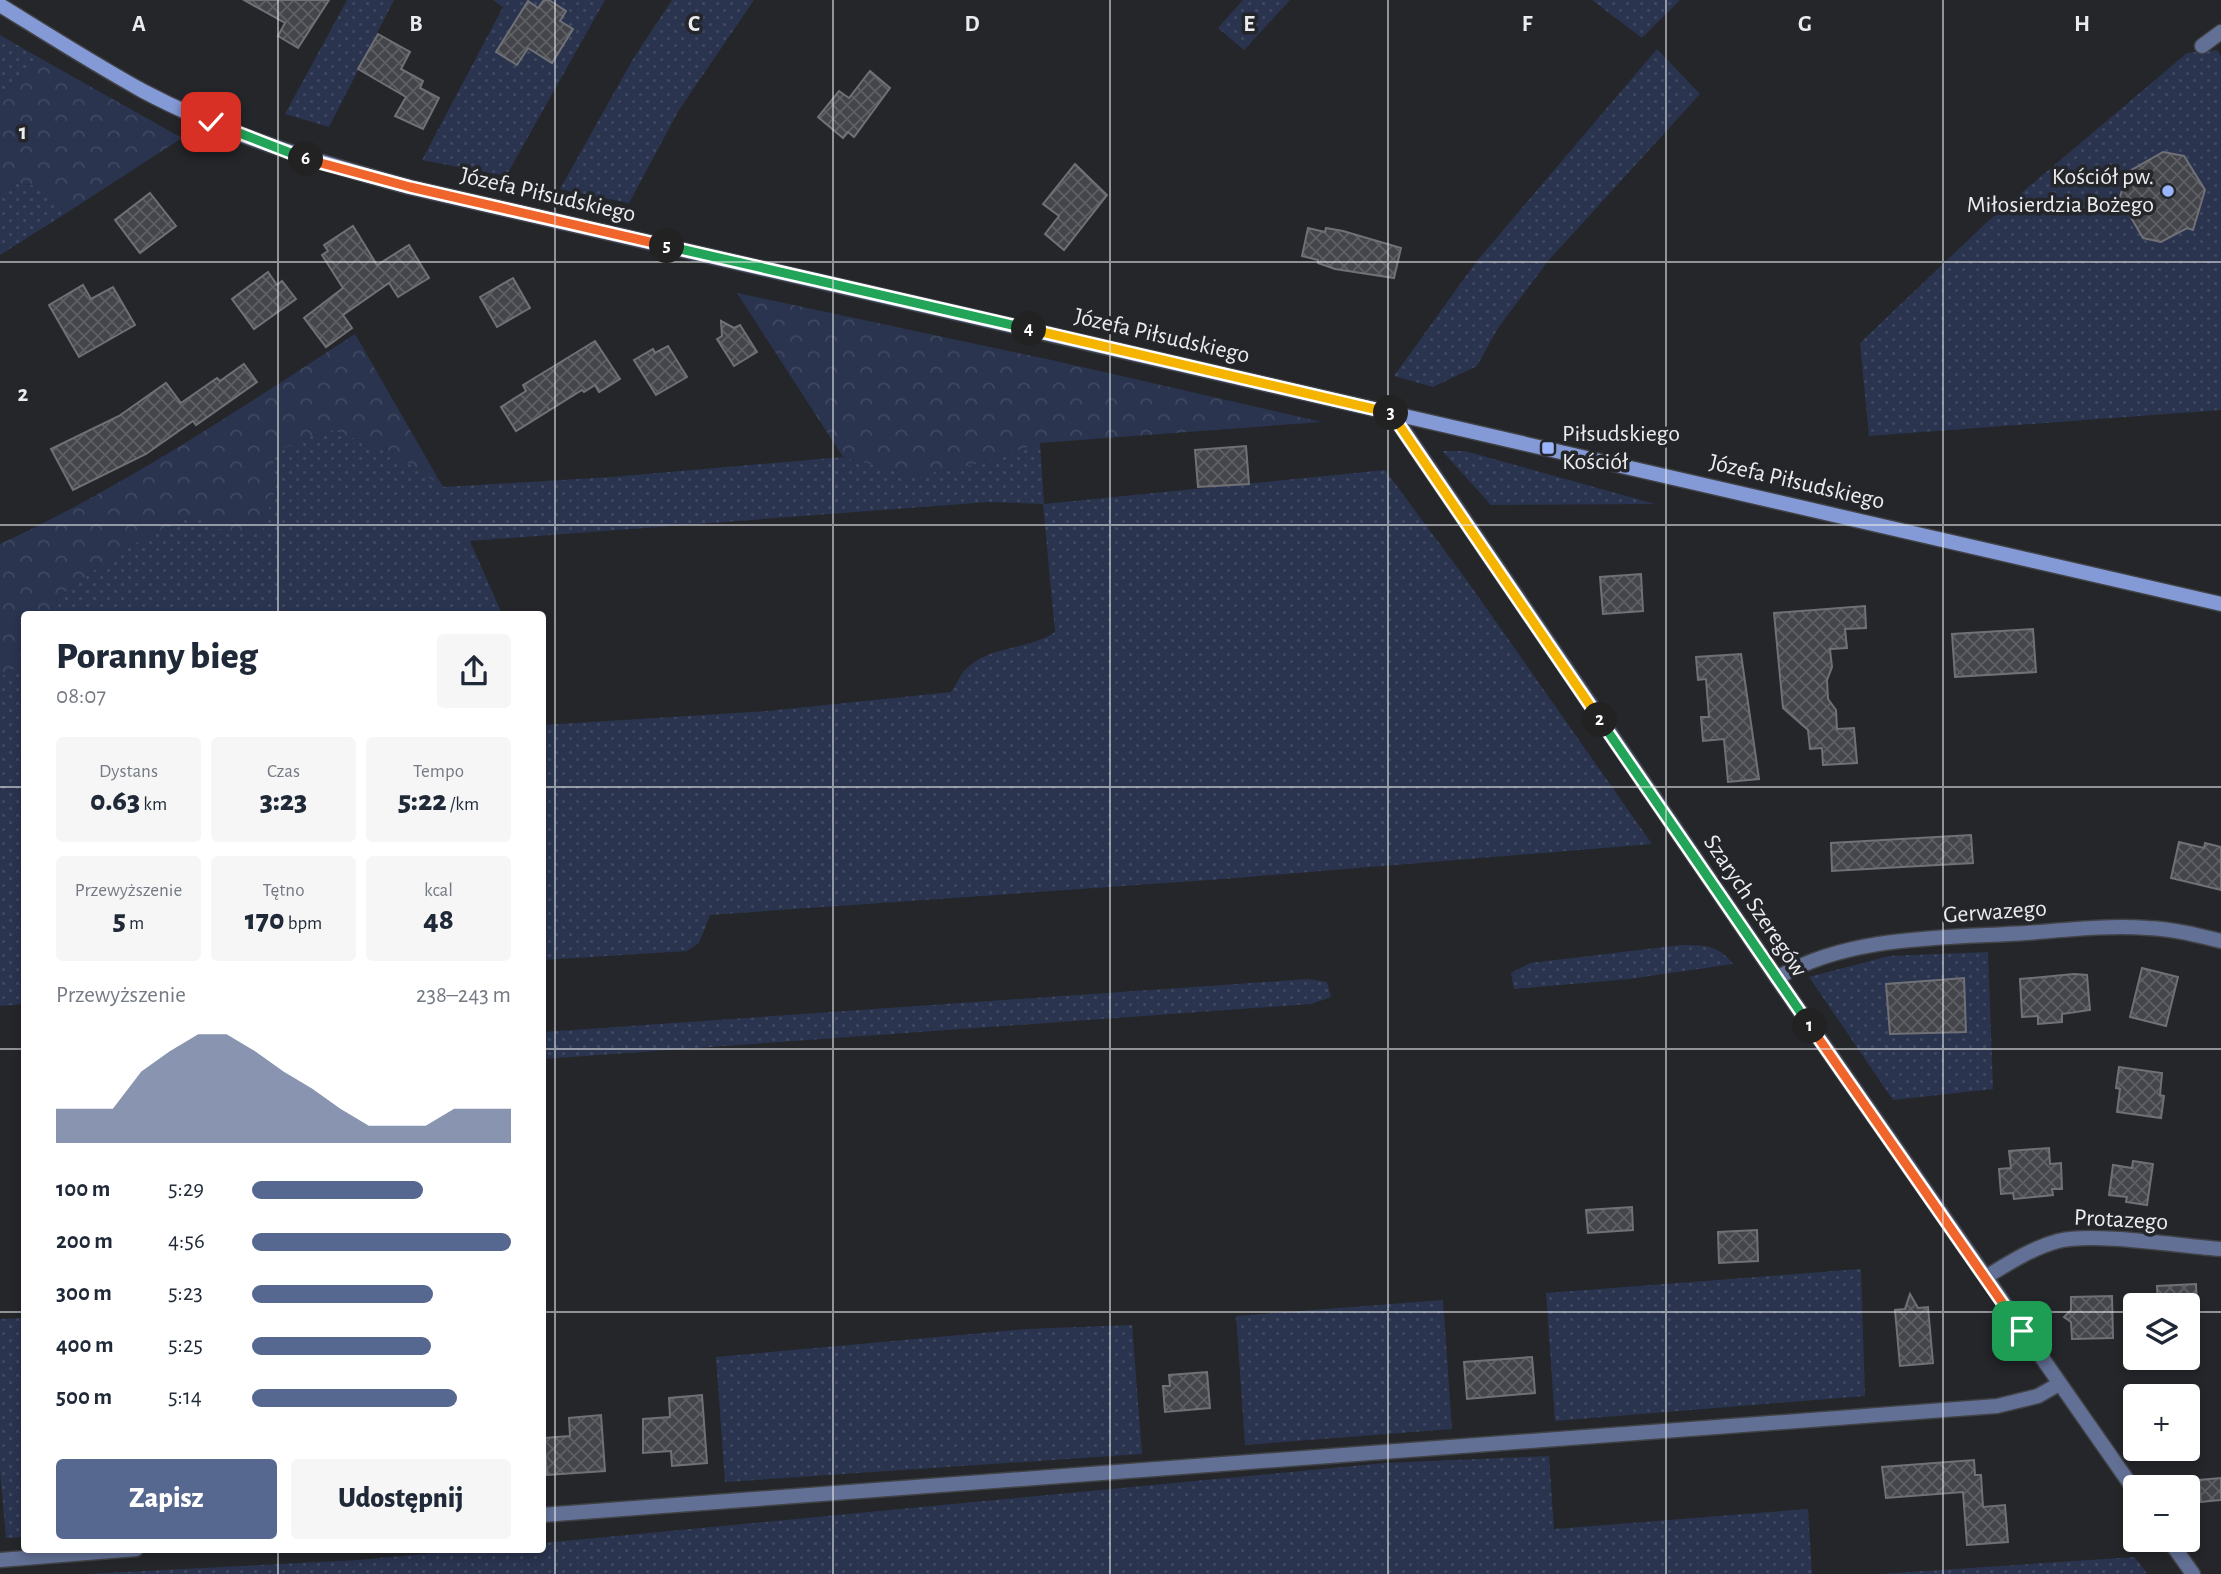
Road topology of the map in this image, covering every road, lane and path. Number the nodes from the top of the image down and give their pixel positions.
1 (0, 5) edge
2 (2221, 32) edge
3 (2202, 46) dead end
4 (1391, 412) junction
5 (2221, 604) edge
6 (2221, 941) edge
7 (1777, 978) junction
8 (2221, 1249) edge
9 (1986, 1277) junction
10 (2059, 1384) junction
11 (2124, 1475) edge
12 (546, 1515) edge
13 (2177, 1552) edge
14 (87, 1553) edge
15 (0, 1560) edge
16 (2193, 1574) edge

1 - 4 street, Józefa Piłsudskiego
2 - 3 street
4 - 5 street, Józefa Piłsudskiego
4 - 7 street, Szarych Szeregów
6 - 7 street, Gerwazego
7 - 9 street, Szarych Szeregów
8 - 9 street, Protazego
9 - 10 street, Szarych Szeregów
10 - 11 street, Szarych Szeregów
10 - 12 street
13 - 16 street
14 - 15 street

